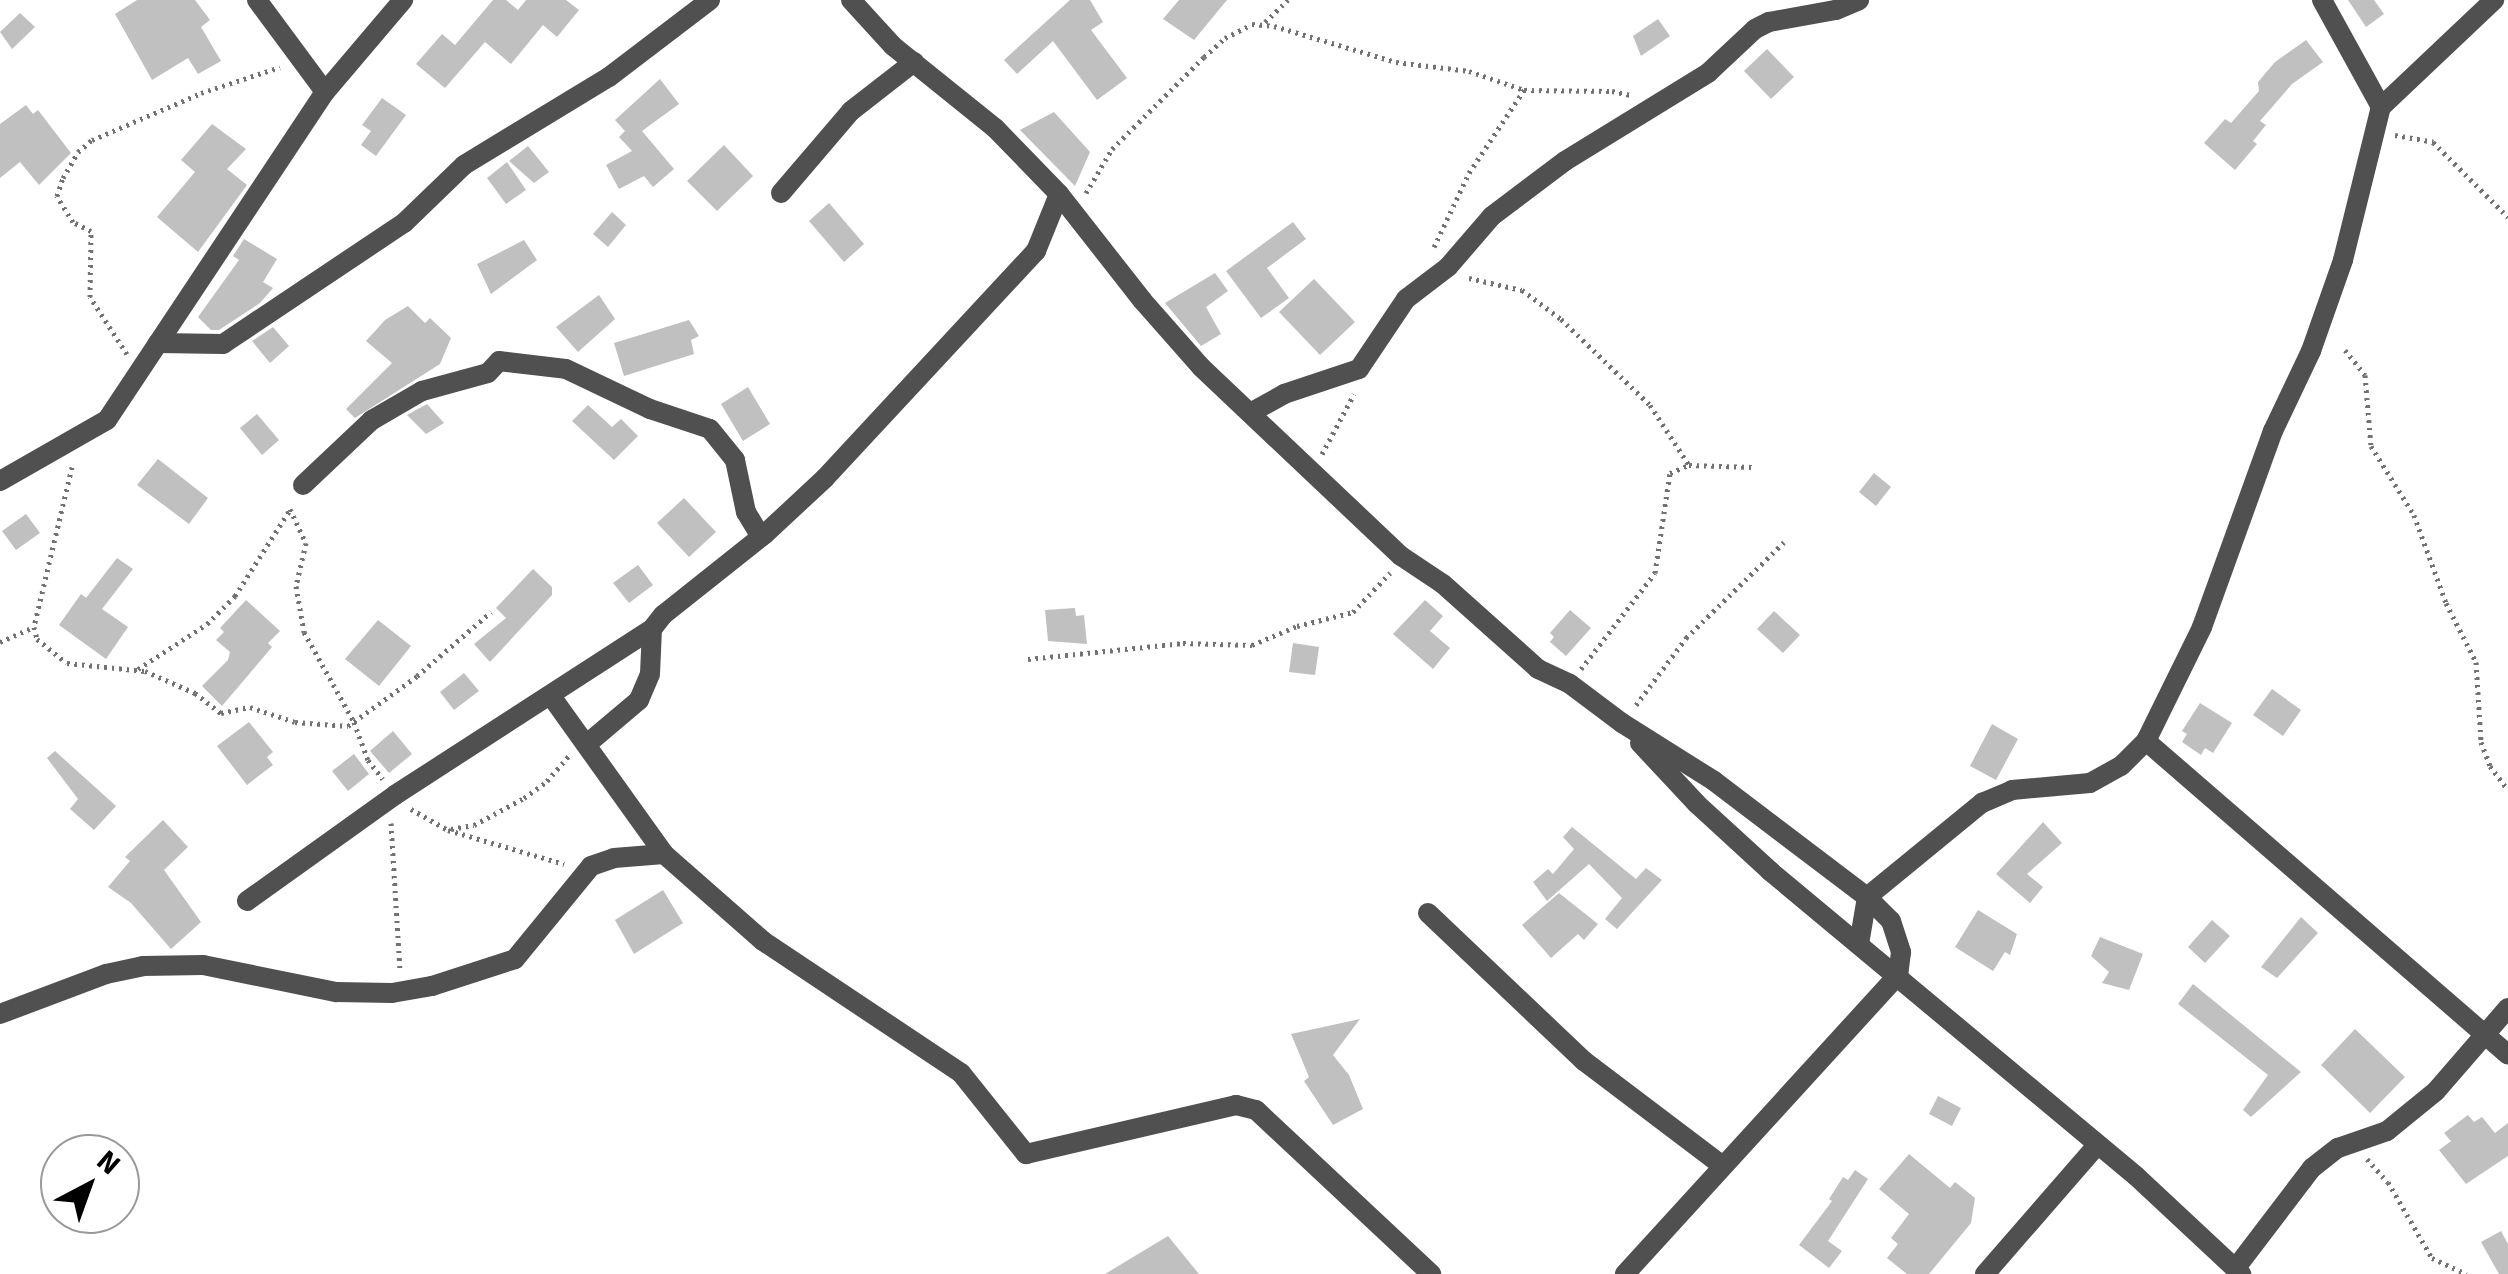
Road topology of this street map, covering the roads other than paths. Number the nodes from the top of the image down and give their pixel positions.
1 (257, 0) edge
2 (403, 0) edge
3 (710, 0) edge
4 (851, 0) edge
5 (1859, 0) edge
6 (2322, 0) edge
7 (2494, 0) edge
8 (914, 62) junction
9 (325, 92) junction
10 (2381, 106) junction
11 (781, 192) dead end
12 (1059, 194) junction
13 (158, 343) junction
14 (1252, 412) junction
15 (0, 481) edge
16 (303, 486) road end
17 (761, 537) junction
18 (652, 629) junction
19 (551, 696) junction
20 (1622, 723) junction
21 (584, 740) junction
22 (2146, 741) junction
23 (664, 854) junction
24 (1867, 897) junction
25 (246, 901) dead end
26 (1428, 913) dead end
27 (1859, 944) junction
28 (1898, 975) junction
29 (2508, 1008) edge
30 (0, 1014) edge
31 (2488, 1034) junction
32 (2508, 1055) edge
33 (2097, 1145) junction
34 (1723, 1166) junction
35 (2238, 1271) edge
36 (1431, 1274) edge
37 (1625, 1274) edge
38 (1985, 1274) edge

1 - 9 street
2 - 9 street
3 - 13 street
4 - 8 street
5 - 14 street
6 - 10 street
7 - 10 street
8 - 11 street
8 - 12 street
9 - 13 street
10 - 22 street
12 - 14 street
12 - 17 street
13 - 15 street
14 - 20 street
16 - 17 street
17 - 18 street
18 - 19 street
18 - 21 street
19 - 21 street
19 - 25 street
20 - 24 street
20 - 27 street
21 - 23 street
22 - 24 street
22 - 31 street
23 - 30 street
23 - 36 street
24 - 27 street
24 - 28 street
26 - 34 street
27 - 28 street
28 - 33 street
28 - 34 street
29 - 31 street
31 - 32 street
31 - 35 street
33 - 35 street
33 - 38 street
34 - 37 street

